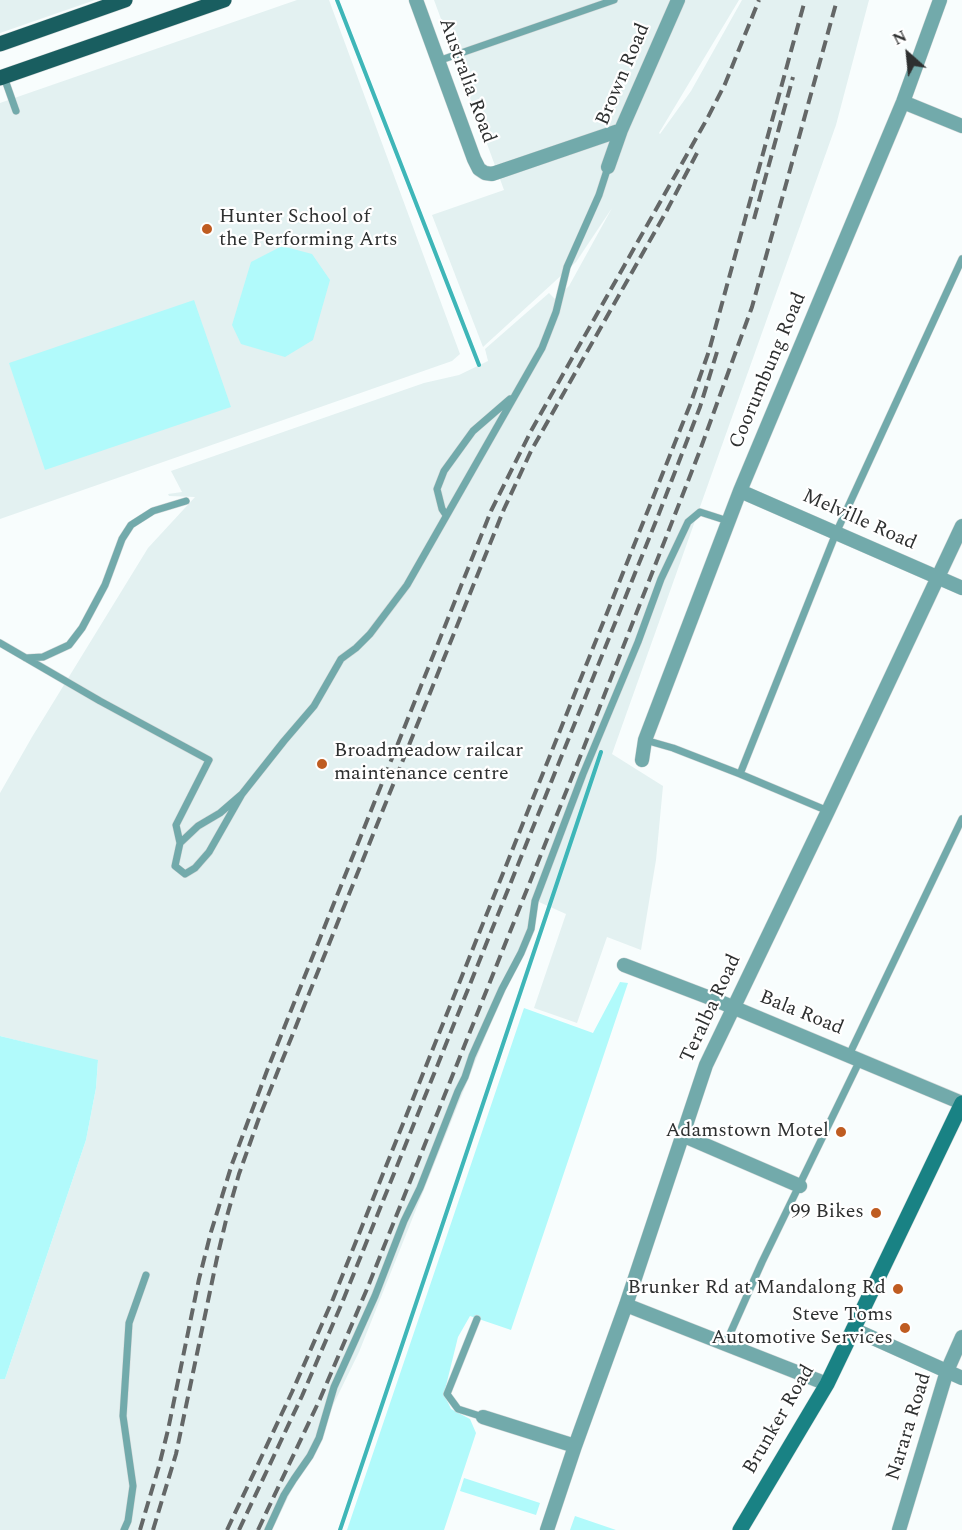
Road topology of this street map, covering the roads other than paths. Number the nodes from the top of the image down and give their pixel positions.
1 (125, 0) edge
2 (224, 0) edge
3 (416, 0) edge
4 (614, 0) edge
5 (678, 0) edge
6 (940, 0) edge
7 (0, 44) edge
8 (438, 61) junction
9 (2, 78) edge
10 (903, 102) junction
11 (16, 111) dead end
12 (962, 126) edge
13 (621, 130) junction
14 (608, 167) joint
15 (962, 259) edge
16 (515, 395) junction
17 (740, 491) junction
18 (186, 501) dead end
19 (446, 515) junction
20 (728, 521) junction
21 (962, 526) edge
22 (836, 533) junction
23 (938, 577) junction
24 (962, 588) edge
25 (0, 643) edge
26 (26, 658) junction
27 (645, 740) junction
28 (642, 760) dead end
29 (740, 774) junction
30 (242, 794) junction
31 (828, 811) junction
32 (962, 819) edge
33 (180, 843) junction
34 (624, 965) dead end
35 (734, 1007) junction
36 (855, 1058) junction
37 (962, 1103) edge
38 (682, 1135) junction
39 (800, 1186) junction
40 (146, 1275) dead end
41 (626, 1305) junction
42 (477, 1319) dead end
43 (853, 1329) junction
44 (962, 1337) edge
45 (725, 1345) junction
46 (947, 1371) junction
47 (962, 1378) edge
48 (827, 1384) junction
49 (483, 1417) joint
50 (575, 1446) junction
51 (124, 1530) edge
52 (268, 1530) edge
53 (547, 1530) edge
54 (740, 1530) edge
55 (899, 1530) edge

1 - 7 main road
2 - 9 main road
3 - 8 street, Australia Road
4 - 8 lane
5 - 13 street, Brown Road
6 - 10 street, Coorumbung Road
8 - 13 street, Australia Road
9 - 11 lane
10 - 12 street
10 - 17 street, Coorumbung Road
13 - 14 street, Brown Road
14 - 16 lane
15 - 22 lane
16 - 19 lane
16 - 19 lane
17 - 20 street, Coorumbung Road
17 - 22 street, Melville Road
18 - 26 lane
19 - 30 lane
20 - 27 street, Coorumbung Road
20 - 52 lane
21 - 23 street, Teralba Road
22 - 23 street, Melville Road
22 - 29 lane
23 - 24 street, Melville Road
23 - 31 street, Teralba Road
25 - 26 lane
26 - 33 lane
27 - 28 street, Coorumbung Road
27 - 29 lane
29 - 31 lane
30 - 33 lane
30 - 33 lane
31 - 35 street, Teralba Road
32 - 36 lane
34 - 35 street, Bala Road
35 - 36 street, Bala Road
35 - 38 street, Teralba Road
36 - 37 street, Bala Road
36 - 39 lane
37 - 43 main road, Brunker Road
38 - 39 street
38 - 41 street, Teralba Road
39 - 45 lane
40 - 51 lane
41 - 45 street
41 - 50 street, Teralba Road
42 - 49 lane
43 - 46 street
43 - 48 main road, Brunker Road
44 - 46 street, Narara Road
45 - 48 street
46 - 47 street
46 - 55 street, Narara Road
48 - 54 main road, Brunker Road
49 - 50 street
50 - 53 street, Teralba Road

